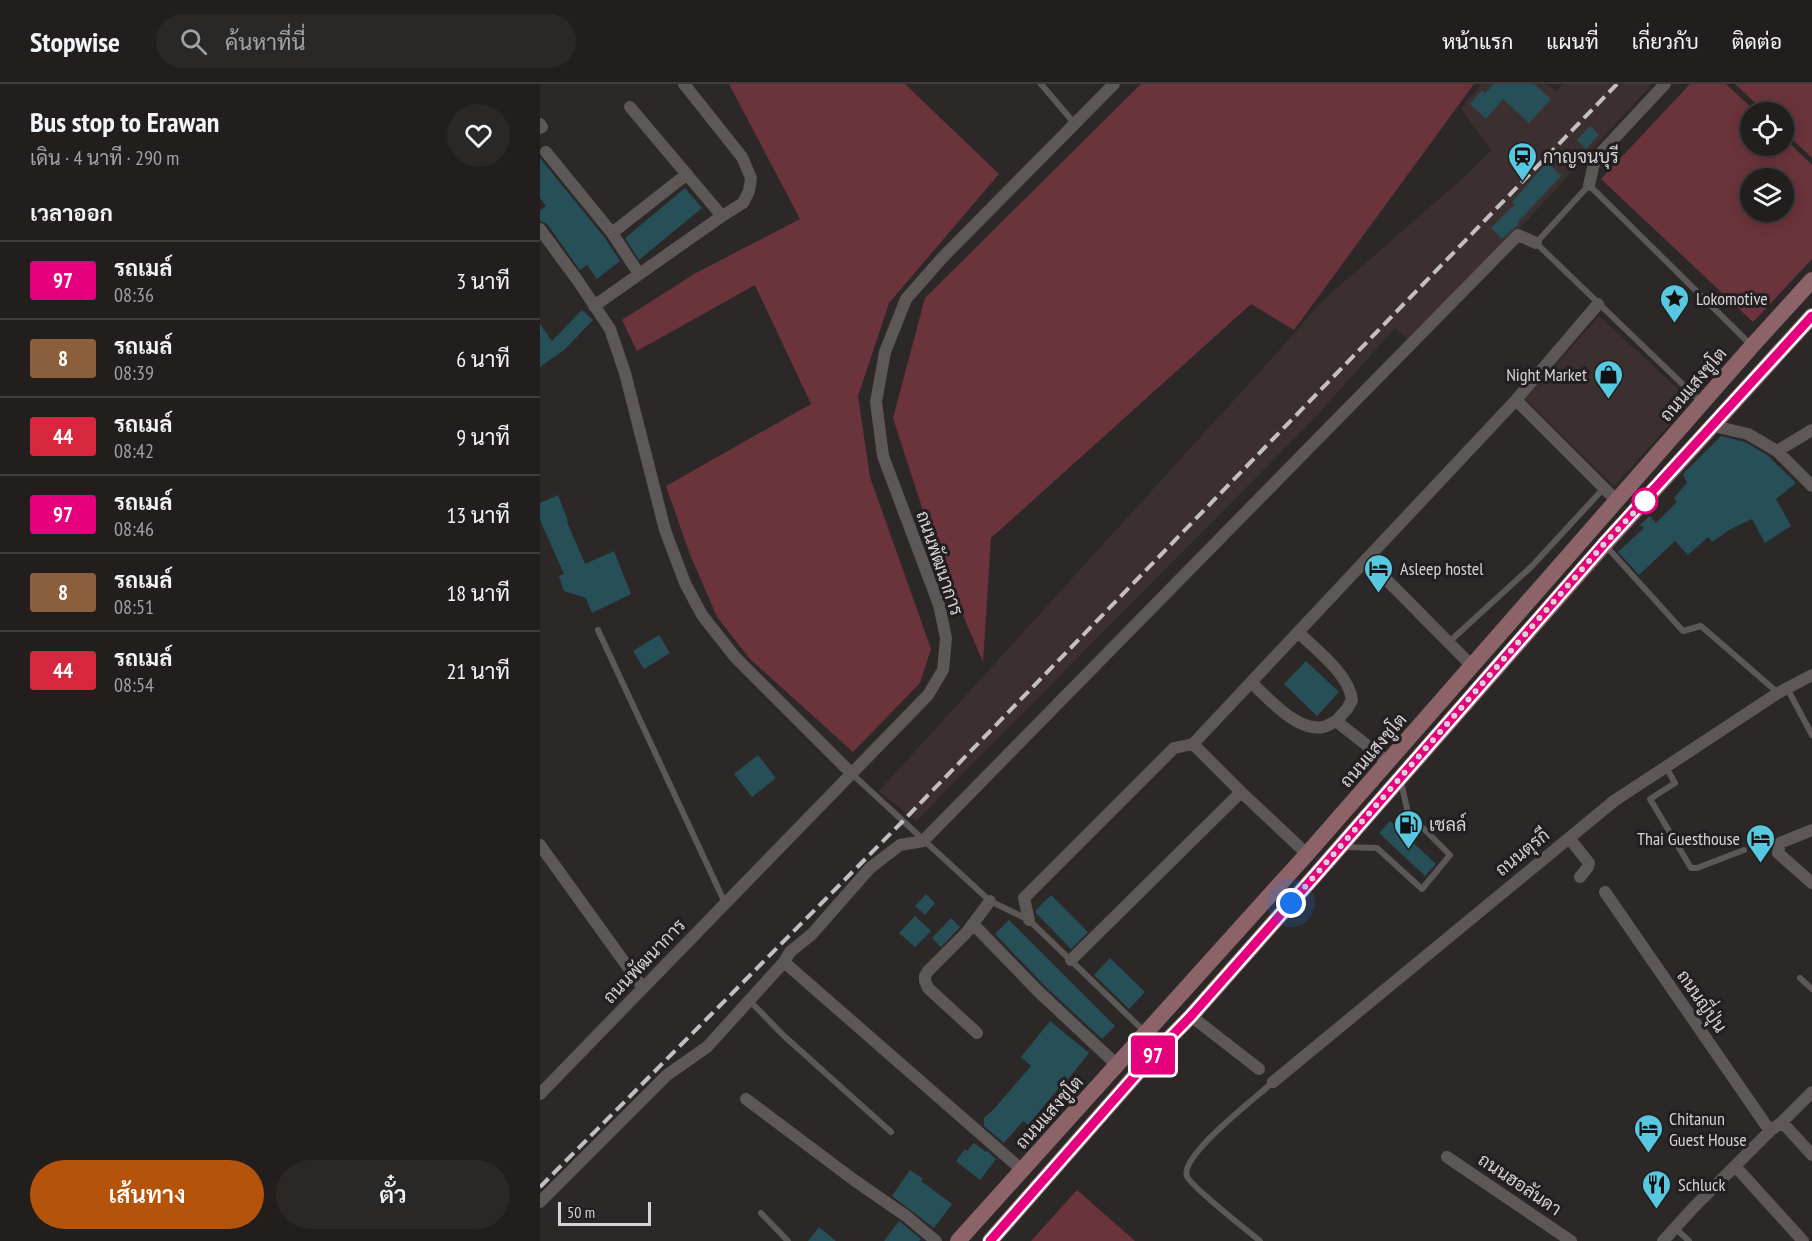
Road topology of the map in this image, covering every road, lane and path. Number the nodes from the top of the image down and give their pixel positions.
1 (684, 84) edge
2 (1041, 84) edge
3 (1114, 84) edge
4 (1665, 84) edge
5 (630, 107) dead end
6 (1075, 124) junction
7 (546, 152) dead end
8 (687, 174) junction
9 (1589, 185) junction
10 (722, 216) junction
11 (540, 229) edge
12 (612, 232) junction
13 (1536, 243) junction
14 (639, 274) junction
15 (1812, 280) edge
16 (1598, 304) junction
17 (594, 306) junction
18 (1812, 316) edge
19 (1752, 346) junction
20 (1516, 400) junction
21 (1702, 404) junction
22 (1714, 426) junction
23 (1812, 430) edge
24 (1777, 451) junction
25 (1812, 486) edge
26 (1604, 488) junction
27 (1617, 501) junction
28 (1604, 544) junction
29 (1366, 559) junction
30 (598, 630) dead end
31 (1298, 632) junction
32 (1449, 642) junction
33 (1472, 666) junction
34 (1812, 675) edge
35 (1251, 682) junction
36 (1783, 691) junction
37 (1436, 707) junction
38 (1336, 721) junction
39 (1449, 722) junction
40 (1812, 735) edge
41 (1193, 744) junction
42 (1388, 762) junction
43 (1666, 767) junction
44 (852, 774) junction
45 (1400, 779) junction
46 (1241, 792) junction
47 (1812, 830) edge
48 (1569, 838) junction
49 (923, 841) junction
50 (540, 845) edge
51 (1340, 847) junction
52 (1744, 850) dead end
53 (1307, 854) junction
54 (1319, 871) junction
55 (1580, 877) dead end
56 (1812, 883) edge
57 (1605, 892) dead end
58 (990, 901) junction
59 (726, 903) junction
60 (1029, 920) junction
61 (973, 924) junction
62 (1071, 960) junction
63 (784, 962) junction
64 (1800, 978) dead end
65 (643, 988) junction
66 (1812, 989) edge
67 (749, 1000) junction
68 (1191, 1016) junction
69 (977, 1033) dead end
70 (1146, 1033) junction
71 (1117, 1065) junction
72 (1259, 1069) dead end
73 (1273, 1082) joint
74 (1812, 1092) edge
75 (540, 1094) edge
76 (746, 1099) dead end
77 (1073, 1114) junction
78 (1782, 1122) junction
79 (1089, 1129) junction
80 (1770, 1131) junction
81 (891, 1132) dead end
82 (1812, 1155) edge
83 (1447, 1157) dead end
84 (1735, 1166) junction
85 (1022, 1170) junction
86 (540, 1202) edge
87 (761, 1213) dead end
88 (1675, 1228) junction
89 (788, 1241) edge
90 (936, 1241) edge
91 (958, 1241) edge
92 (990, 1241) edge
93 (1260, 1241) edge
94 (1571, 1241) edge
95 (1663, 1241) edge
96 (1689, 1241) edge
97 (1803, 1241) edge

1 - 10 street
2 - 6 lane
3 - 6 street, ถนนพัฒนาการ
4 - 9 street
5 - 8 street
6 - 44 street, ถนนพัฒนาการ
7 - 12 street
8 - 10 street
8 - 12 street
9 - 13 lane
9 - 19 lane
10 - 14 street
11 - 17 street
12 - 14 street
13 - 16 lane
13 - 49 street
14 - 17 street
15 - 19 main road, ถนนแสงชูโต
16 - 20 street
16 - 21 lane
17 - 44 street
18 - 22 main road
19 - 21 main road, ถนนแสงชูโต
20 - 26 street
20 - 29 street
21 - 27 main road, ถนนแสงชูโต
22 - 24 street
22 - 28 main road
23 - 24 street
24 - 25 street
26 - 27 street
26 - 32 lane
27 - 33 main road, ถนนแสงชูโต
28 - 36 lane
28 - 39 main road
29 - 31 street
29 - 32 street
30 - 59 lane
31 - 35 street
31 - 38 street
32 - 33 street
33 - 37 main road, ถนนแสงชูโต
34 - 36 street, ถนนตุรกี
35 - 38 street
35 - 41 street
36 - 40 lane
36 - 43 street, ถนนตุรกี
37 - 39 main road
37 - 42 main road, ถนนแสงชูโต
38 - 42 street
39 - 45 main road
41 - 46 street
41 - 60 street
42 - 53 main road, ถนนแสงชูโต
43 - 48 street, ถนนตุรกี
43 - 52 lane
44 - 49 lane
44 - 59 street, ถนนพัฒนาการ
45 - 51 main road
45 - 51 lane
46 - 53 street
46 - 62 street
47 - 56 street
48 - 55 street
48 - 73 street, ถนนตุรกี
49 - 58 lane
49 - 63 street
50 - 65 street
51 - 54 main road
53 - 54 main road
53 - 70 main road, ถนนแสงชูโต
54 - 68 main road
57 - 80 street, ถนนญี่ปุ่น
58 - 60 lane
58 - 61 street
59 - 65 street, ถนนพัฒนาการ
60 - 62 lane
61 - 69 street
61 - 71 street
62 - 70 lane
63 - 67 street
63 - 85 street
64 - 66 lane
65 - 75 street, ถนนพัฒนาการ
67 - 81 lane
67 - 86 street
68 - 72 street
68 - 79 main road
70 - 71 main road, ถนนแสงชูโต
71 - 77 main road, ถนนแสงชูโต
73 - 93 lane
74 - 78 street
76 - 90 street
77 - 79 main road
77 - 85 main road, ถนนแสงชูโต
78 - 80 street
78 - 82 street
79 - 92 main road
80 - 84 street
83 - 94 street, ถนนฮอลันดา
84 - 88 street
84 - 97 street
85 - 91 main road, ถนนแสงชูโต
87 - 89 lane
88 - 95 street
88 - 96 lane

